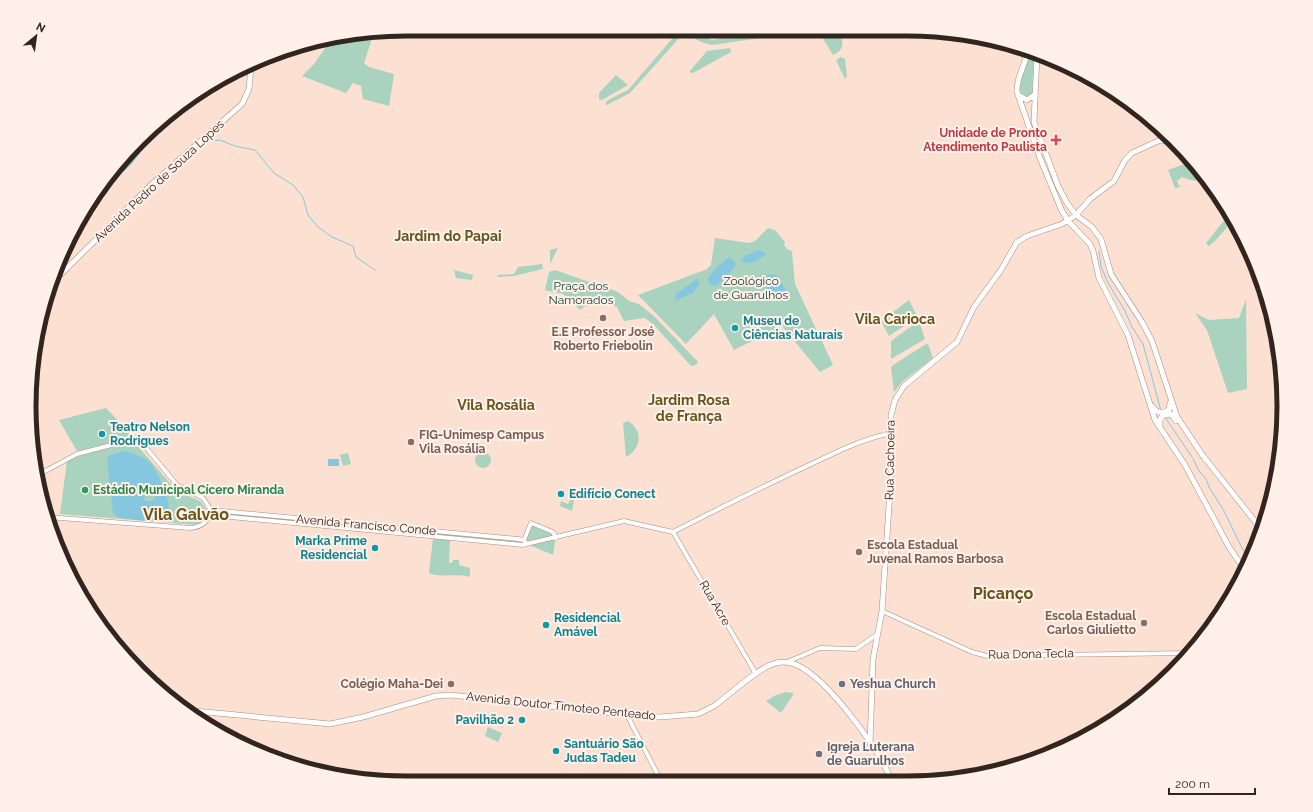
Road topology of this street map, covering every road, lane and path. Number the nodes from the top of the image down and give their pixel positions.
1 (1026, 56) edge
2 (1037, 60) edge
3 (252, 70) edge
4 (1018, 94) junction
5 (1034, 95) junction
6 (1164, 140) edge
7 (1061, 209) junction
8 (1076, 215) junction
9 (1068, 221) junction
10 (1062, 224) junction
11 (1097, 233) junction
12 (1090, 244) junction
13 (60, 275) edge
14 (1126, 331) junction
15 (1122, 337) dead end
16 (1147, 396) junction
17 (1169, 397) junction
18 (1160, 427) junction
19 (892, 433) junction
20 (1205, 459) junction
21 (42, 473) edge
22 (210, 512) junction
23 (54, 518) edge
24 (1257, 524) edge
25 (553, 532) junction
26 (673, 532) junction
27 (573, 533) junction
28 (556, 538) junction
29 (523, 542) junction
30 (1229, 548) junction
31 (1242, 563) edge
32 (1241, 565) edge
33 (882, 611) junction
34 (876, 635) junction
35 (1182, 653) edge
36 (803, 655) junction
37 (787, 662) junction
38 (796, 665) junction
39 (756, 674) junction
40 (196, 711) edge
41 (627, 715) junction
42 (870, 723) junction
43 (864, 735) junction
44 (870, 744) junction
45 (658, 776) edge
46 (889, 776) edge

1 - 4 main road
2 - 5 main road
3 - 13 main road, Avenida Pedro de Souza Lopes
4 - 5 main road
4 - 7 main road
5 - 8 main road
6 - 8 main road, Rua Cachoeira
7 - 9 main road
7 - 10 main road
8 - 9 main road, Rua Cachoeira
8 - 11 main road
9 - 10 main road, Rua Cachoeira
9 - 11 main road
9 - 12 main road
10 - 19 main road, Rua Cachoeira
11 - 12 main road
11 - 17 main road
12 - 14 main road
14 - 15 main road
14 - 16 main road
16 - 17 main road
16 - 18 main road
17 - 20 main road
18 - 20 main road
18 - 30 main road
19 - 26 street
19 - 33 main road, Rua Cachoeira
20 - 24 main road
21 - 22 street
22 - 23 street
22 - 29 street, Avenida Francisco Conde
25 - 27 street
25 - 28 street
25 - 29 street
26 - 27 street
26 - 39 street, Rua Acre
27 - 28 street, Avenida Francisco Conde
28 - 29 street, Avenida Francisco Conde
30 - 31 main road
30 - 32 main road
33 - 34 main road, Rua Cachoeira
33 - 35 street, Rua Dona Tecla
34 - 36 street
34 - 42 main road, Rua Cachoeira
36 - 37 street
36 - 38 street
37 - 38 main road
37 - 39 main road, Avenida Doutor Timoteo Penteado
38 - 43 main road
39 - 41 main road, Avenida Doutor Timoteo Penteado
40 - 41 main road, Avenida Doutor Timoteo Penteado
41 - 45 street
42 - 43 main road, Rua Cachoeira
42 - 44 main road, Rua Cachoeira
43 - 44 main road
44 - 46 main road

